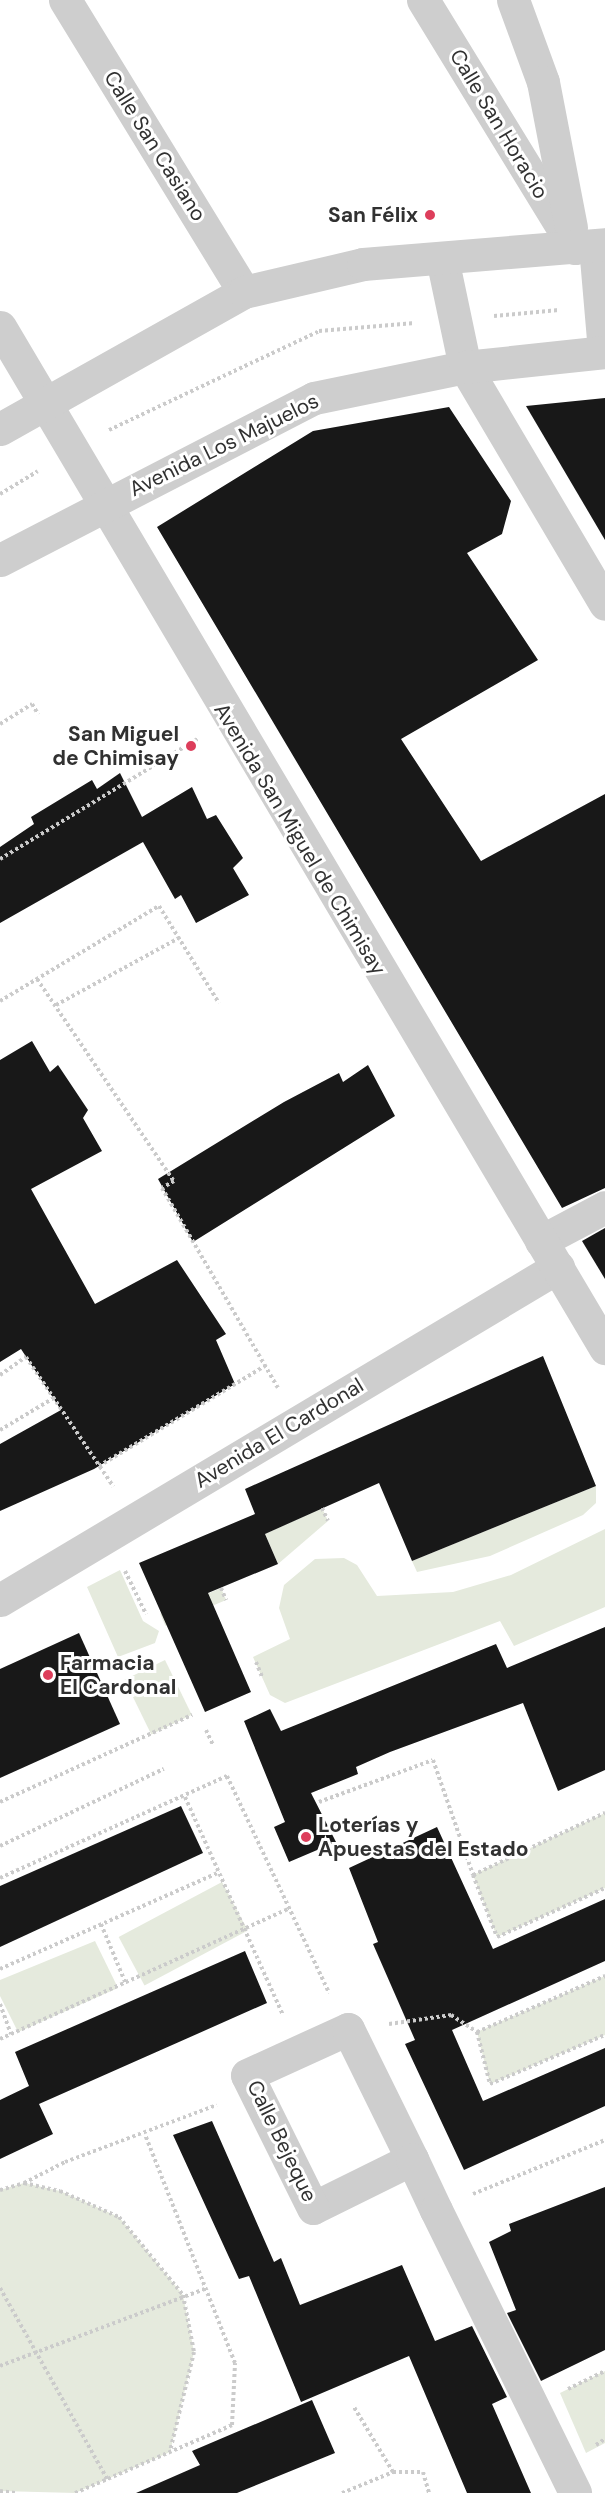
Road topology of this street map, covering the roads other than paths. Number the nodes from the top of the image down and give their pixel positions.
1 (65, 0) edge
2 (423, 0) edge
3 (513, 0) edge
4 (592, 246) edge
5 (442, 258) junction
6 (244, 292) junction
7 (0, 327) edge
8 (605, 352) edge
9 (465, 367) junction
10 (46, 401) junction
11 (0, 429) edge
12 (104, 504) junction
13 (0, 560) edge
14 (605, 604) edge
15 (605, 1207) edge
16 (549, 1254) junction
17 (605, 1348) edge
18 (0, 1600) edge
19 (412, 2159) junction
20 (575, 2493) edge

1 - 6 street, Calle San Casiano
2 - 4 street, Calle San Horacio
3 - 4 street
4 - 5 street
4 - 8 street
5 - 6 street
5 - 9 street
6 - 10 street
7 - 10 street, Avenida San Miguel de Chimisay
8 - 9 street, Avenida Los Majuelos
9 - 12 street, Avenida Los Majuelos
9 - 14 street
10 - 11 street
10 - 12 street, Avenida San Miguel de Chimisay
12 - 13 street, Avenida Los Majuelos
12 - 16 street, Avenida San Miguel de Chimisay
15 - 16 street, Avenida El Cardonal
16 - 17 street, Avenida San Miguel de Chimisay
16 - 18 street, Avenida El Cardonal
19 - 19 street, Calle Bejeque
19 - 20 street

